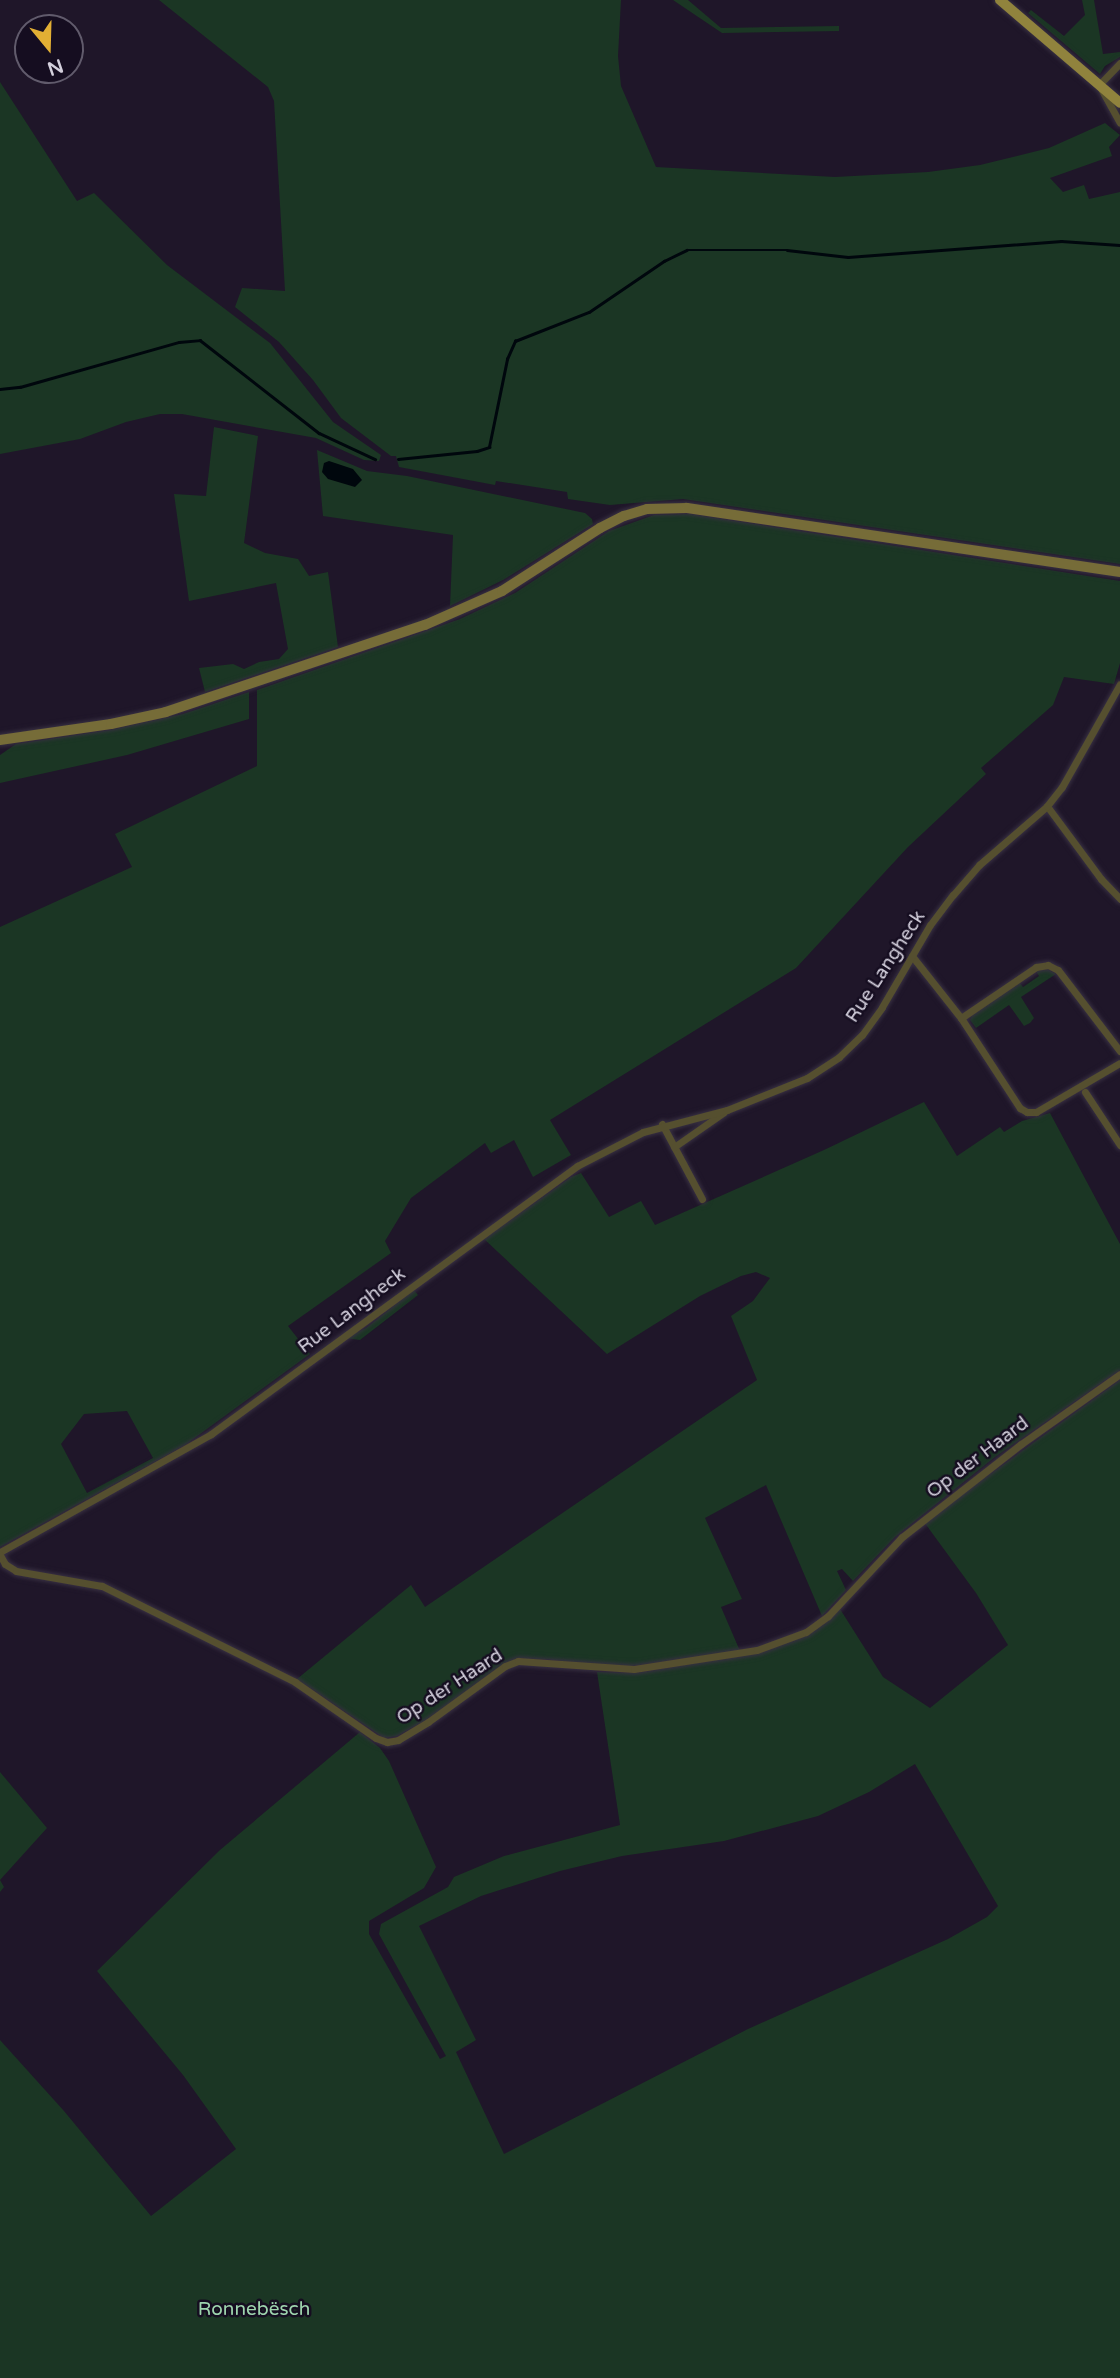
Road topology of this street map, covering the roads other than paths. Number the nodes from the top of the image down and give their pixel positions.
1 (1000, 0) edge
2 (1120, 63) edge
3 (1099, 85) junction
4 (1120, 103) edge
5 (1120, 123) edge
6 (1120, 572) edge
7 (1120, 684) edge
8 (0, 740) edge
9 (1047, 806) junction
10 (1120, 898) edge
11 (912, 956) junction
12 (961, 1018) junction
13 (1120, 1051) edge
14 (1120, 1063) edge
15 (1085, 1092) dead end
16 (727, 1110) junction
17 (662, 1124) junction
18 (1120, 1145) edge
19 (674, 1147) junction
20 (702, 1199) dead end
21 (1120, 1374) edge
22 (0, 1554) edge

1 - 3 main road
2 - 3 street
3 - 4 main road
3 - 5 street
6 - 8 main road
7 - 9 street, Rue Langheck
9 - 10 street
9 - 11 street, Rue Langheck
11 - 12 street
11 - 16 street, Rue Langheck
12 - 13 street
12 - 14 street
15 - 18 street
16 - 17 street, Rue Langheck
16 - 19 street, Rue Langheck
17 - 19 street
17 - 22 street, Rue Langheck
19 - 20 street
21 - 22 street, Op der Haard

